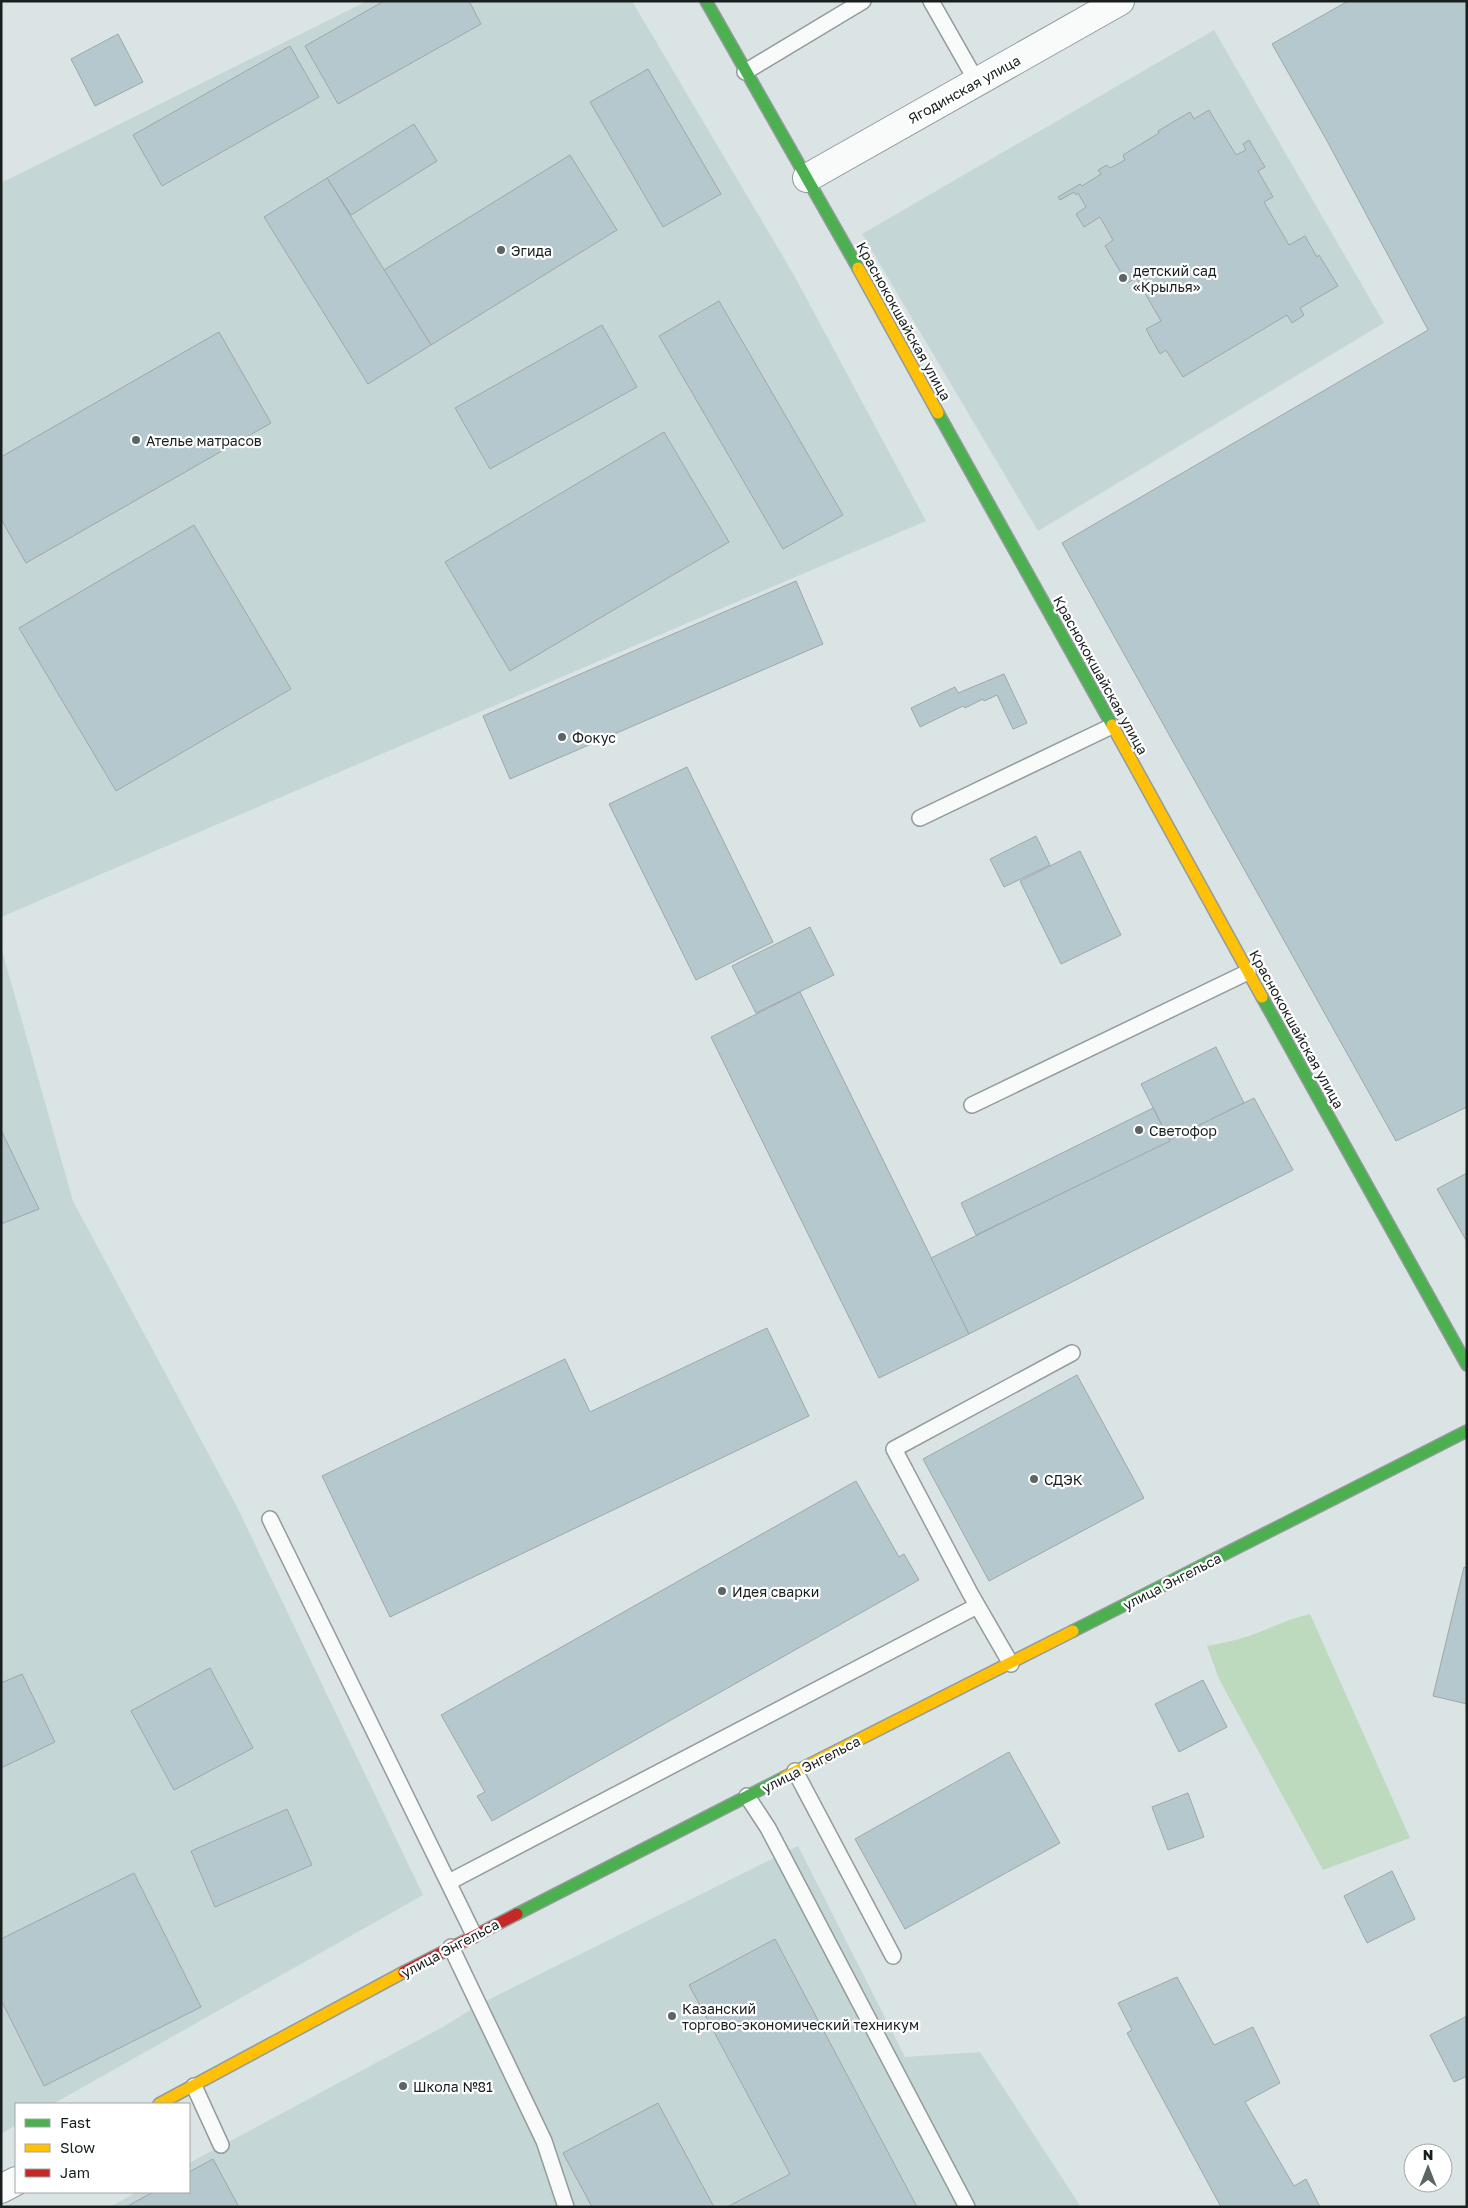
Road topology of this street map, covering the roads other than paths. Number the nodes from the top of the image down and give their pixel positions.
1 (706, 1) edge
2 (864, 1) edge
3 (931, 1) edge
4 (1120, 1) edge
5 (746, 72) junction
6 (977, 82) junction
7 (807, 178) junction
8 (1112, 726) junction
9 (920, 818) dead end
10 (1248, 972) junction
11 (972, 1106) dead end
12 (1072, 1353) dead end
13 (1467, 1365) edge
14 (1467, 1431) edge
15 (270, 1519) dead end
16 (978, 1606) junction
17 (1010, 1664) junction
18 (796, 1772) junction
19 (747, 1796) junction
20 (449, 1882) junction
21 (474, 1935) junction
22 (450, 1947) junction
23 (893, 1956) dead end
24 (194, 2086) junction
25 (161, 2103) edge
26 (221, 2145) dead end
27 (15, 2182) edge
28 (1, 2190) edge
29 (566, 2207) edge
30 (967, 2207) edge

1 - 5 street, Краснококшайская улица
2 - 5 lane
3 - 6 lane
4 - 6 street, Ягодинская улица
5 - 7 street, Краснококшайская улица
6 - 7 street, Ягодинская улица
7 - 8 street, Краснококшайская улица
8 - 9 lane
8 - 10 street, Краснококшайская улица
10 - 11 lane
10 - 13 street, Краснококшайская улица
12 - 16 lane
14 - 17 street, улица Энгельса
15 - 20 lane
16 - 17 lane
16 - 20 lane
17 - 18 street, улица Энгельса
18 - 19 street, улица Энгельса
18 - 23 lane
19 - 21 street, улица Энгельса
19 - 30 lane
20 - 21 lane
21 - 22 street, улица Энгельса
22 - 24 street, улица Энгельса
22 - 29 lane
24 - 25 street, улица Энгельса
24 - 26 lane
27 - 28 street

